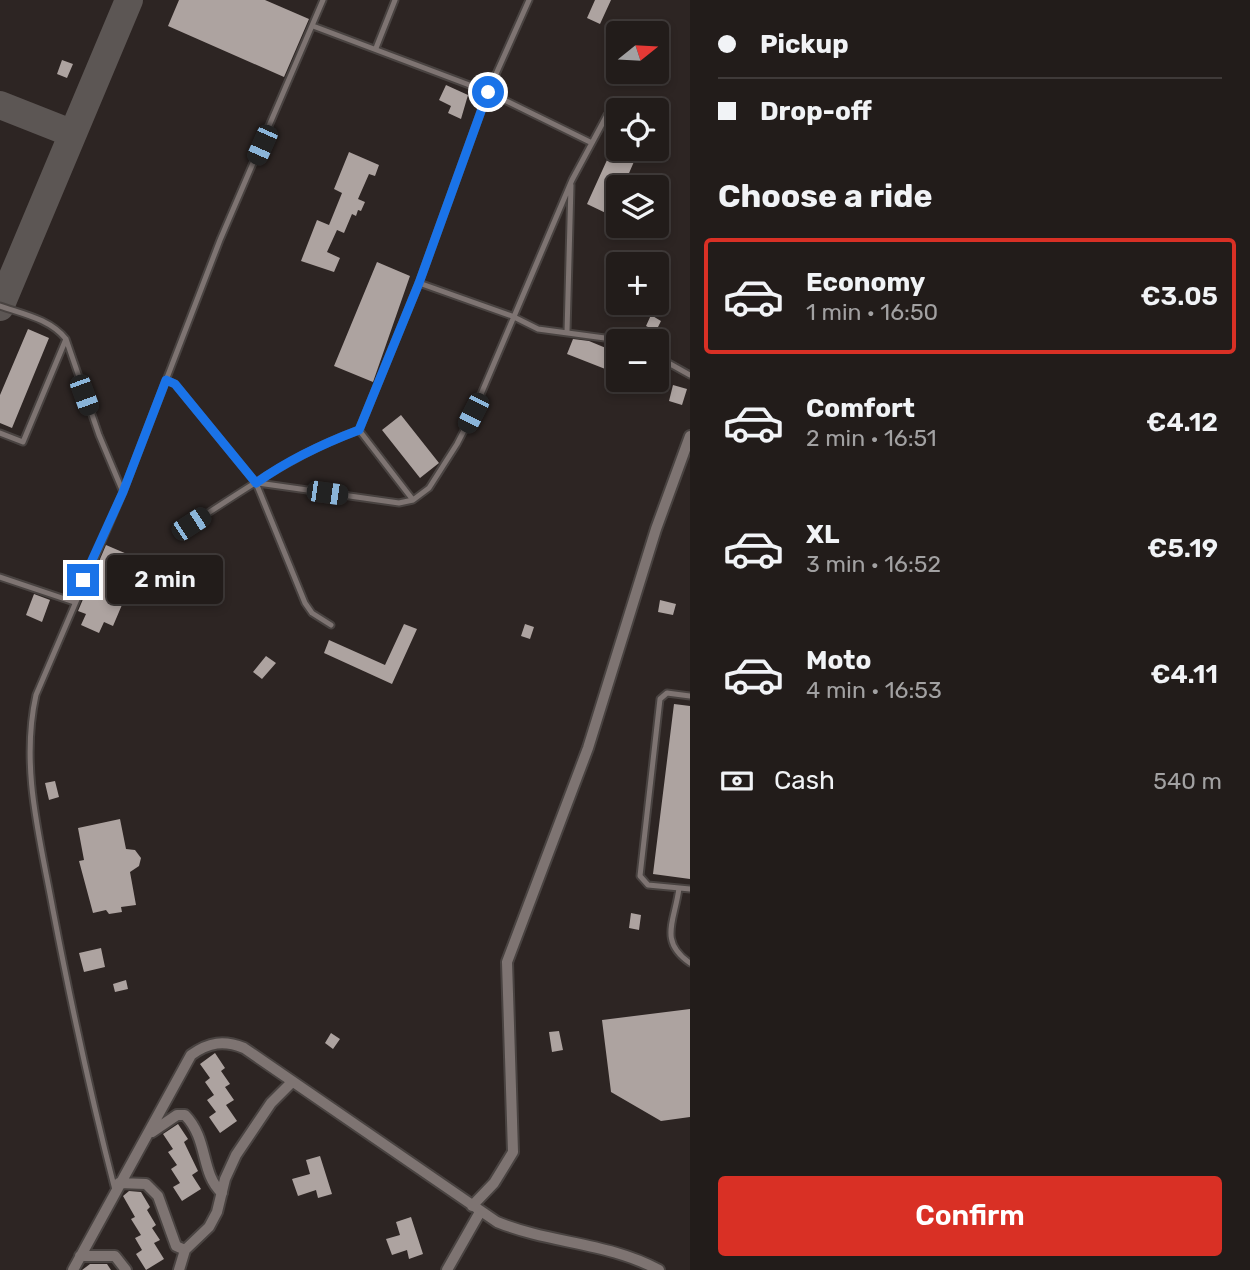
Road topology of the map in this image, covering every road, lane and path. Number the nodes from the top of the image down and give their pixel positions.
1 (323, 0) edge
2 (395, 0) edge
3 (529, 0) edge
4 (313, 26) junction
5 (376, 48) junction
6 (488, 92) junction
7 (606, 117) edge
8 (590, 142) junction
9 (572, 180) junction
10 (419, 283) junction
11 (1, 306) edge
12 (512, 316) junction
13 (567, 332) junction
14 (606, 338) edge
15 (66, 339) junction
16 (669, 363) edge
17 (690, 375) edge
18 (166, 380) junction
19 (359, 430) junction
20 (0, 433) edge
21 (690, 436) edge
22 (256, 483) junction
23 (123, 492) junction
24 (413, 500) junction
25 (191, 524) dead end
26 (0, 577) edge
27 (74, 602) junction
28 (331, 625) dead end
29 (690, 696) edge
30 (679, 888) junction
31 (690, 889) edge
32 (690, 963) edge
33 (291, 1083) junction
34 (145, 1139) junction
35 (117, 1187) junction
36 (222, 1193) junction
37 (476, 1209) junction
38 (185, 1250) junction
39 (80, 1256) junction
40 (73, 1270) edge
41 (126, 1270) edge
42 (179, 1270) edge
43 (447, 1270) edge
44 (659, 1270) edge

1 - 4 lane
2 - 5 lane
3 - 6 lane
4 - 5 lane
4 - 18 lane
5 - 6 lane
6 - 8 lane
6 - 10 lane
7 - 8 lane
8 - 9 lane
9 - 12 lane
9 - 13 lane
10 - 12 lane
10 - 19 lane
11 - 15 lane
12 - 13 lane
12 - 24 lane
13 - 14 lane
15 - 20 lane
15 - 23 lane
16 - 17 lane
18 - 22 lane
18 - 23 lane
19 - 22 lane
19 - 24 lane
21 - 37 street
22 - 24 lane
22 - 25 lane
22 - 28 lane
23 - 27 lane
26 - 27 lane
27 - 35 lane
29 - 30 lane
30 - 31 lane
30 - 32 lane
33 - 34 street
33 - 36 street
33 - 37 street
34 - 35 street
34 - 36 street
35 - 38 street
35 - 39 street
36 - 38 street
37 - 43 street
37 - 44 street
38 - 42 street
39 - 40 street
39 - 41 street

